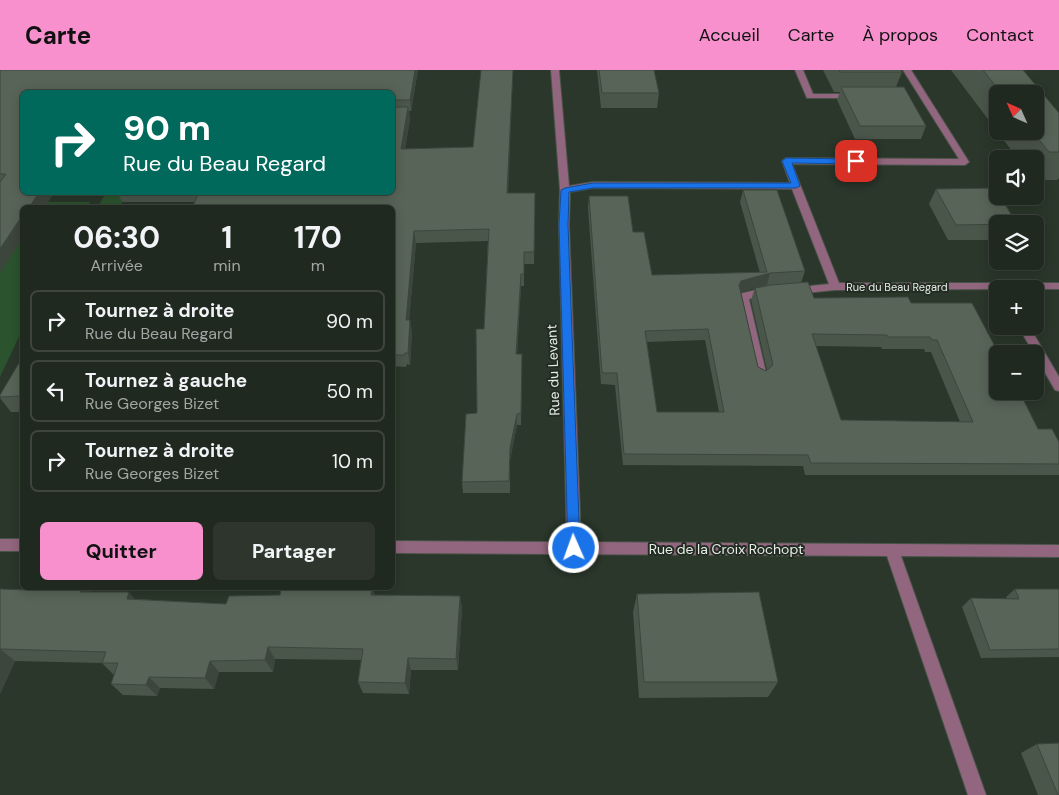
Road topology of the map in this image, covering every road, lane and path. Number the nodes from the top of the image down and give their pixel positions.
1 (555, 70) edge
2 (799, 70) edge
3 (907, 70) edge
4 (867, 96) edge
5 (646, 173) dead end
6 (646, 185) junction
7 (796, 186) junction
8 (565, 190) junction
9 (1059, 286) edge
10 (835, 287) junction
11 (1044, 287) edge
12 (989, 288) edge
13 (1028, 335) edge
14 (761, 377) edge
15 (1059, 387) edge
16 (0, 545) edge
17 (20, 545) edge
18 (395, 547) edge
19 (574, 548) junction
20 (892, 550) junction
21 (1059, 551) edge
22 (977, 795) edge

1 - 8 street, Rue du Levant
2 - 4 street
3 - 7 street, Rue du Beau Regard
5 - 6 street
6 - 7 street
6 - 8 street
7 - 10 street, Rue du Beau Regard
8 - 19 street, Rue du Levant
9 - 11 street, Rue du Beau Regard
10 - 12 street, Rue du Beau Regard
10 - 14 street
13 - 15 street
16 - 17 street
18 - 19 street, Rue de la Croix Rochopt
19 - 20 street, Rue de la Croix Rochopt
20 - 21 street, Rue de la Croix Rochopt
20 - 22 street

